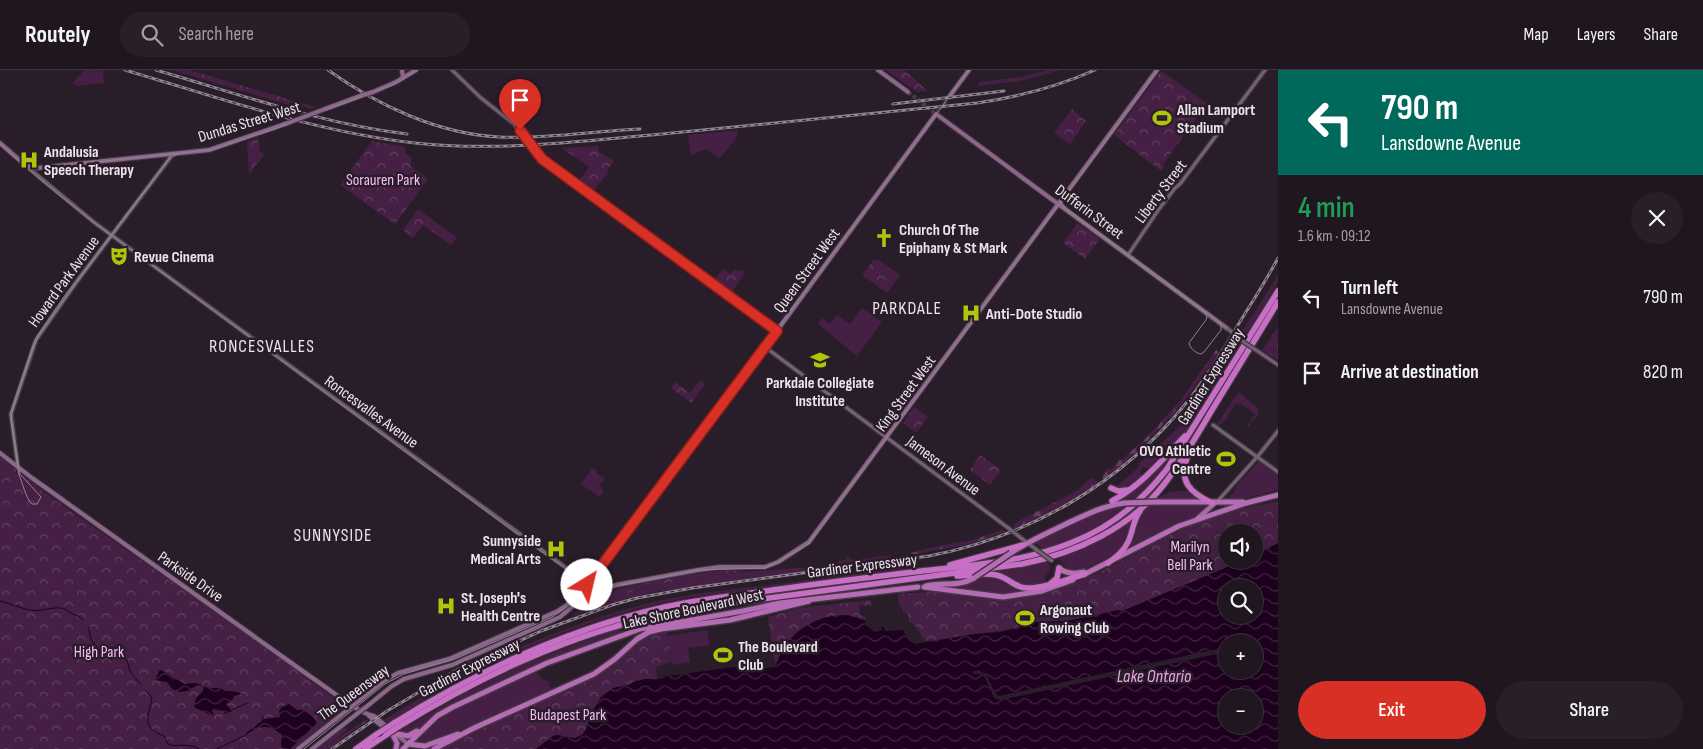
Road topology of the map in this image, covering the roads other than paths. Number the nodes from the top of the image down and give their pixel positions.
1 (402, 70) edge
2 (416, 70) edge
3 (452, 70) edge
4 (878, 70) edge
5 (969, 70) edge
6 (1158, 70) edge
7 (1265, 70) edge
8 (403, 78) junction
9 (908, 92) tunnel mouth
10 (949, 97) tunnel mouth
11 (936, 114) joint
12 (0, 143) edge
13 (169, 154) junction
14 (24, 164) junction
15 (1059, 204) junction
16 (112, 235) junction
17 (1128, 255) junction
18 (1278, 291) edge
19 (1278, 302) edge
20 (1228, 329) joint
21 (777, 331) junction
22 (765, 347) junction
23 (1278, 365) edge
24 (1213, 425) dead end
25 (1194, 428) junction
26 (1278, 431) edge
27 (887, 438) junction
28 (1193, 443) junction
29 (0, 453) edge
30 (1258, 456) junction
31 (18, 468) junction
32 (1278, 472) edge
33 (1110, 488) joint
34 (1133, 488) junction
35 (1278, 496) edge
36 (1112, 501) junction
37 (1214, 503) junction
38 (1246, 503) junction
39 (1144, 505) junction
40 (1091, 512) junction
41 (1194, 521) junction
42 (1025, 544) junction
43 (1108, 563) junction
44 (1059, 568) junction
45 (1099, 568) junction
46 (936, 569) junction
47 (1085, 574) junction
48 (932, 576) junction
49 (587, 583) junction
50 (921, 587) junction
51 (1042, 587) junction
52 (809, 600) junction
53 (617, 637) junction
54 (626, 649) junction
55 (437, 716) junction
56 (396, 725) junction
57 (468, 731) junction
58 (395, 735) junction
59 (409, 746) edge
60 (298, 749) edge
61 (312, 749) edge
62 (356, 749) edge
63 (365, 749) edge
64 (396, 749) edge
65 (403, 749) edge
66 (434, 749) edge

1 - 8 main road
2 - 8 main road, Dundas Street West
3 - 21 street
4 - 9 main road
5 - 10 main road
6 - 15 main road, King Street West
7 - 17 street, Liberty Street
8 - 13 main road, Dundas Street West, bridge
11 - 15 main road, Dufferin Street
11 - 21 main road, Queen Street West
12 - 14 main road
13 - 14 main road, Dundas Street West
13 - 16 street, Howard Park Avenue
14 - 16 street, Roncesvalles Avenue
15 - 17 main road, Dufferin Street
15 - 27 main road, King Street West
16 - 31 street, Howard Park Avenue
16 - 49 street, Roncesvalles Avenue
17 - 20 main road, Dufferin Street
18 - 25 highway, Gardiner Expressway
19 - 28 highway, Gardiner Expressway
20 - 23 street, Dufferin Street, bridge
21 - 22 main road, Queen Street West
22 - 27 street, Jameson Avenue
22 - 49 main road, Queen Street West
24 - 30 street
25 - 34 highway
25 - 46 highway, Gardiner Expressway
26 - 30 street
27 - 42 street, Jameson Avenue, bridge
27 - 49 main road, King Street West
28 - 37 highway
28 - 39 highway, Gardiner Expressway
29 - 31 main road, Parkside Drive
30 - 32 street
30 - 37 street
31 - 58 main road, Parkside Drive
33 - 34 highway
33 - 36 highway
34 - 36 highway
35 - 38 highway
36 - 40 highway
37 - 38 highway
37 - 40 highway, bridge
37 - 41 main road
38 - 41 highway
39 - 43 highway
39 - 48 highway, Gardiner Expressway
40 - 42 highway
41 - 43 highway
42 - 44 street, Jameson Avenue, bridge
42 - 46 highway
42 - 50 highway, bridge
43 - 45 highway
44 - 45 highway
44 - 51 highway
45 - 47 highway
46 - 56 highway, Gardiner Expressway
47 - 50 highway
47 - 51 highway
48 - 51 highway
48 - 56 highway, Gardiner Expressway
49 - 60 main road, The Queensway, bridge
49 - 61 main road, The Queensway, bridge
50 - 52 highway, Lake Shore Boulevard West
52 - 53 highway, Lake Shore Boulevard West
52 - 54 highway, Lake Shore Boulevard West
53 - 54 highway
53 - 55 highway, Lake Shore Boulevard West
54 - 57 highway, Lake Shore Boulevard West
55 - 58 highway
55 - 59 highway, Lake Shore Boulevard West
56 - 62 highway, Gardiner Expressway, bridge
56 - 63 highway, Gardiner Expressway, bridge
57 - 59 highway
57 - 66 highway, Lake Shore Boulevard West
58 - 59 main road, Parkside Drive
58 - 64 highway
59 - 65 highway, Lake Shore Boulevard West

